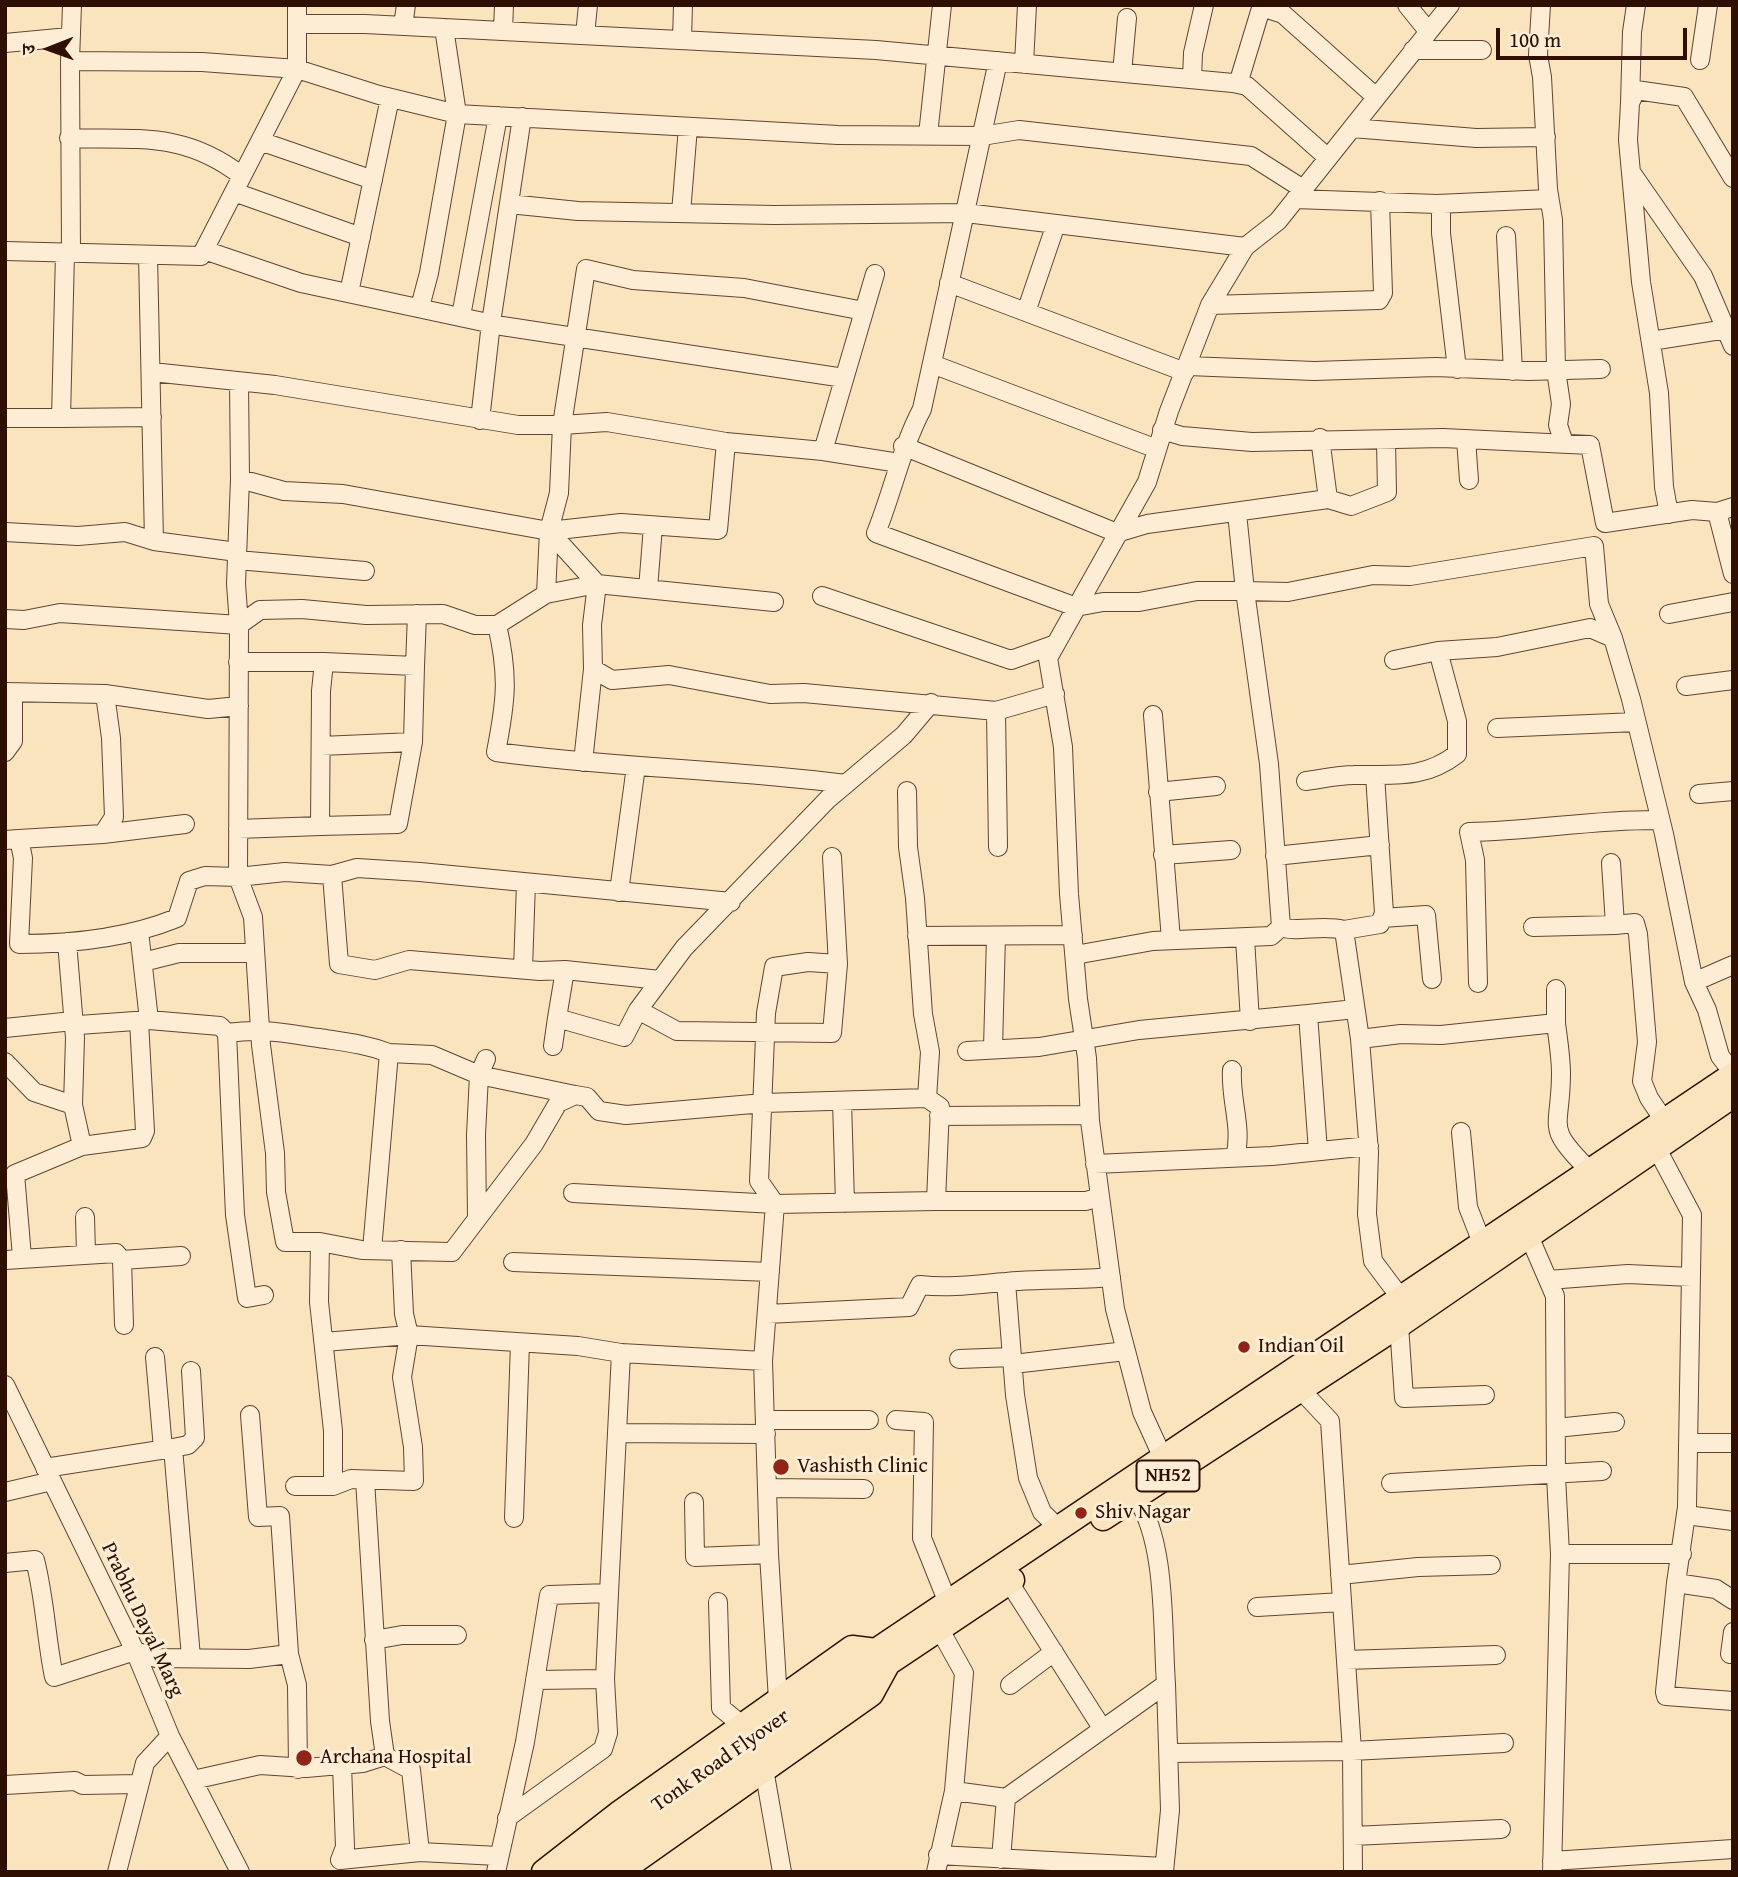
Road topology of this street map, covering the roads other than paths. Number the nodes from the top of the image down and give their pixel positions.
1 (72, 5) edge
2 (298, 5) edge
3 (406, 5) edge
4 (504, 5) edge
5 (588, 5) edge
6 (683, 5) edge
7 (943, 5) edge
8 (1027, 5) edge
9 (1204, 5) edge
10 (1407, 5) edge
11 (1450, 5) edge
12 (1541, 5) edge
13 (1636, 5) edge
14 (1708, 5) edge
15 (1261, 6) edge
16 (1127, 18) dead end
17 (297, 24) junction
18 (404, 26) junction
19 (444, 28) junction
20 (503, 31) junction
21 (1428, 31) junction
22 (585, 35) junction
23 (69, 37) junction
24 (682, 40) junction
25 (5, 43) edge
26 (1413, 50) junction
27 (1482, 50) dead end
28 (939, 56) junction
29 (1700, 60) dead end
30 (70, 61) junction
31 (998, 61) junction
32 (1024, 64) junction
33 (297, 69) junction
34 (1122, 73) junction
35 (1192, 79) junction
36 (1238, 84) junction
37 (1376, 97) junction
38 (390, 98) junction
39 (1630, 103) junction
40 (457, 114) junction
41 (498, 116) junction
42 (522, 117) junction
43 (688, 127) junction
44 (1352, 128) junction
45 (928, 135) junction
46 (982, 136) junction
47 (1546, 137) junction
48 (69, 138) junction
49 (260, 141) junction
50 (1328, 158) junction
51 (1631, 173) junction
52 (1733, 178) edge
53 (373, 180) junction
54 (238, 184) junction
55 (1299, 194) junction
56 (1549, 199) junction
57 (1380, 201) junction
58 (509, 204) junction
59 (1441, 204) junction
60 (681, 213) junction
61 (966, 213) junction
62 (1056, 224) junction
63 (1506, 236) dead end
64 (361, 237) junction
65 (1245, 247) junction
66 (204, 250) junction
67 (5, 251) edge
68 (68, 253) junction
69 (148, 254) junction
70 (875, 274) dead end
71 (949, 283) junction
72 (349, 293) junction
73 (1210, 305) junction
74 (419, 307) junction
75 (864, 311) junction
76 (1026, 312) junction
77 (461, 316) junction
78 (491, 323) junction
79 (1727, 329) junction
80 (576, 335) junction
81 (1651, 341) junction
82 (1733, 346) edge
83 (932, 364) junction
84 (1186, 369) junction
85 (1457, 369) junction
86 (1601, 369) dead end
87 (1556, 370) junction
88 (1513, 371) junction
89 (152, 372) junction
90 (844, 378) junction
91 (239, 382) junction
92 (152, 417) junction
93 (5, 418) edge
94 (61, 418) junction
95 (480, 420) junction
96 (562, 425) junction
97 (1162, 430) junction
98 (1320, 438) junction
99 (1466, 439) junction
100 (1386, 440) junction
101 (726, 442) junction
102 (1564, 443) junction
103 (1157, 449) junction
104 (822, 451) junction
105 (901, 454) junction
106 (240, 479) junction
107 (1468, 480) dead end
108 (1328, 499) junction
109 (1725, 510) edge
110 (1237, 513) junction
111 (1669, 514) junction
112 (653, 526) junction
113 (549, 531) junction
114 (5, 532) edge
115 (1117, 533) junction
116 (154, 541) junction
117 (237, 556) junction
118 (365, 571) dead end
119 (1733, 574) edge
120 (597, 584) junction
121 (648, 589) junction
122 (1245, 591) junction
123 (546, 594) junction
124 (822, 596) dead end
125 (774, 601) dead end
126 (1733, 602) edge
127 (1076, 607) junction
128 (417, 614) junction
129 (1668, 614) dead end
130 (5, 618) edge
131 (239, 625) junction
132 (497, 625) junction
133 (1613, 638) junction
134 (1056, 644) junction
135 (1438, 651) junction
136 (1394, 660) dead end
137 (238, 662) junction
138 (324, 662) junction
139 (415, 666) junction
140 (593, 669) junction
141 (1733, 680) edge
142 (1686, 686) dead end
143 (9, 692) edge
144 (105, 694) junction
145 (1055, 694) junction
146 (931, 703) junction
147 (239, 706) junction
148 (996, 711) junction
149 (1153, 715) dead end
150 (1636, 722) junction
151 (1497, 728) dead end
152 (413, 742) junction
153 (321, 746) junction
154 (5, 752) edge
155 (583, 762) junction
156 (636, 766) junction
157 (1375, 775) junction
158 (1306, 781) dead end
159 (846, 784) junction
160 (1216, 786) dead end
161 (907, 791) dead end
162 (1733, 791) edge
163 (1157, 792) junction
164 (1699, 794) dead end
165 (1660, 820) junction
166 (185, 824) dead end
167 (320, 826) junction
168 (238, 829) junction
169 (103, 834) junction
170 (12, 839) edge
171 (1380, 845) junction
172 (999, 847) dead end
173 (1231, 850) dead end
174 (1163, 855) junction
175 (1275, 856) junction
176 (832, 857) dead end
177 (1611, 863) dead end
178 (332, 875) junction
179 (238, 877) junction
180 (526, 883) junction
181 (620, 892) junction
182 (731, 902) junction
183 (1382, 918) junction
184 (1615, 925) junction
185 (1281, 927) junction
186 (1533, 927) dead end
187 (1344, 930) junction
188 (139, 931) junction
189 (1073, 935) junction
190 (917, 936) junction
191 (996, 936) junction
192 (1245, 937) junction
193 (1171, 940) junction
194 (67, 942) junction
195 (12, 946) edge
196 (254, 953) junction
197 (1075, 955) junction
198 (143, 962) junction
199 (838, 964) junction
200 (1733, 965) edge
201 (523, 969) junction
202 (565, 970) junction
203 (1432, 979) dead end
204 (660, 980) junction
205 (1694, 982) junction
206 (1478, 983) dead end
207 (1556, 989) dead end
208 (1355, 1009) junction
209 (638, 1010) junction
210 (1308, 1014) junction
211 (557, 1018) junction
212 (73, 1021) junction
213 (144, 1021) junction
214 (1250, 1021) junction
215 (1556, 1023) junction
216 (5, 1028) edge
217 (260, 1029) junction
218 (226, 1033) junction
219 (766, 1034) junction
220 (1360, 1039) junction
221 (1085, 1041) junction
222 (553, 1046) dead end
223 (993, 1048) junction
224 (967, 1051) dead end
225 (388, 1053) junction
226 (5, 1062) edge
227 (483, 1067) junction
228 (1232, 1070) dead end
229 (1733, 1074) edge
230 (575, 1095) junction
231 (1733, 1095) edge
232 (927, 1098) junction
233 (842, 1101) junction
234 (764, 1103) junction
235 (74, 1105) junction
236 (1089, 1115) junction
237 (939, 1116) junction
238 (1665, 1122) junction
239 (1461, 1132) dead end
240 (82, 1146) junction
241 (1369, 1146) junction
242 (1657, 1149) junction
243 (1318, 1151) junction
244 (1235, 1157) junction
245 (1095, 1164) junction
246 (1591, 1172) junction
247 (10, 1176) edge
248 (573, 1193) dead end
249 (1099, 1197) junction
250 (936, 1200) junction
251 (845, 1203) junction
252 (775, 1204) junction
253 (85, 1217) dead end
254 (477, 1219) junction
255 (1529, 1236) junction
256 (320, 1241) junction
257 (1482, 1243) junction
258 (372, 1250) junction
259 (401, 1250) junction
260 (86, 1253) junction
261 (181, 1256) dead end
262 (14, 1258) edge
263 (122, 1261) junction
264 (513, 1262) dead end
265 (770, 1272) junction
266 (1111, 1277) junction
267 (1691, 1278) junction
268 (1548, 1280) junction
269 (1006, 1282) junction
270 (264, 1295) dead end
271 (1400, 1297) junction
272 (767, 1314) junction
273 (124, 1325) dead end
274 (1399, 1325) junction
275 (409, 1335) junction
276 (324, 1342) junction
277 (520, 1343) junction
278 (1126, 1351) junction
279 (621, 1353) junction
280 (155, 1357) dead end
281 (959, 1359) dead end
282 (764, 1361) junction
283 (1012, 1361) junction
284 (191, 1371) dead end
285 (5, 1385) edge
286 (1301, 1390) junction
287 (1485, 1395) dead end
288 (250, 1415) dead end
289 (869, 1420) dead end
290 (896, 1420) dead end
291 (1615, 1422) dead end
292 (765, 1427) junction
293 (1556, 1428) junction
294 (617, 1433) junction
295 (1688, 1443) junction
296 (1733, 1443) edge
297 (168, 1449) junction
298 (1163, 1458) junction
299 (1602, 1471) dead end
300 (49, 1474) junction
301 (1556, 1476) junction
302 (365, 1480) junction
303 (1391, 1483) dead end
304 (295, 1486) dead end
305 (333, 1486) junction
306 (767, 1488) junction
307 (864, 1489) dead end
308 (5, 1492) edge
309 (1136, 1497) junction
310 (694, 1502) dead end
311 (1686, 1515) junction
312 (514, 1518) dead end
313 (1733, 1521) edge
314 (1058, 1528) junction
315 (769, 1554) junction
316 (1560, 1554) junction
317 (1682, 1554) junction
318 (5, 1563) edge
319 (1491, 1564) dead end
320 (1340, 1574) junction
321 (1009, 1582) junction
322 (1676, 1583) junction
323 (609, 1593) junction
324 (1733, 1600) edge
325 (718, 1602) dead end
326 (948, 1602) junction
327 (1342, 1602) junction
328 (1257, 1607) dead end
329 (940, 1630) junction
330 (1733, 1632) edge
331 (457, 1635) dead end
332 (374, 1640) junction
333 (135, 1651) junction
334 (1054, 1652) junction
335 (289, 1654) junction
336 (1730, 1654) dead end
337 (1496, 1655) dead end
338 (191, 1657) junction
339 (880, 1659) junction
340 (1346, 1660) junction
341 (605, 1679) junction
342 (535, 1680) junction
343 (850, 1680) junction
344 (1166, 1684) junction
345 (1010, 1685) dead end
346 (778, 1700) junction
347 (1733, 1701) edge
348 (743, 1726) junction
349 (1102, 1728) junction
350 (170, 1736) junction
351 (1504, 1743) dead end
352 (1352, 1751) junction
353 (1170, 1753) junction
354 (385, 1756) junction
355 (342, 1765) junction
356 (298, 1769) junction
357 (764, 1769) junction
358 (193, 1780) junction
359 (137, 1784) junction
360 (5, 1786) edge
361 (954, 1791) junction
362 (1006, 1798) junction
363 (507, 1818) junction
364 (1501, 1829) dead end
365 (1353, 1836) junction
366 (1733, 1849) edge
367 (420, 1852) junction
368 (1001, 1859) junction
369 (937, 1863) edge
370 (497, 1864) edge
371 (1552, 1866) edge
372 (1164, 1869) edge
373 (117, 1872) edge
374 (240, 1872) edge
375 (544, 1872) edge
376 (566, 1872) edge
377 (595, 1872) edge
378 (619, 1872) edge
379 (782, 1872) edge
380 (1353, 1872) edge

1 - 23 street
2 - 17 street
3 - 18 street
4 - 20 street
5 - 22 street
6 - 24 street
7 - 28 street
8 - 32 street
9 - 35 street
10 - 21 street
11 - 21 street
12 - 47 street
13 - 39 street
14 - 29 street
15 - 36 street
15 - 37 street
16 - 34 street
17 - 18 street
17 - 33 street
18 - 19 street
19 - 20 street
19 - 40 street
20 - 22 street
21 - 26 street
22 - 24 street
23 - 25 street
23 - 30 street
24 - 28 street
26 - 27 street
26 - 37 street
28 - 31 street
28 - 45 street
30 - 33 street
30 - 48 street
31 - 32 street
31 - 46 street
32 - 34 street
33 - 38 street
33 - 49 street
34 - 35 street
35 - 36 street
36 - 50 street
37 - 44 street
38 - 40 street
38 - 53 street
39 - 51 street
39 - 52 street
40 - 41 street
40 - 74 street
41 - 42 street
41 - 77 street
42 - 43 street
42 - 58 street
43 - 45 street
43 - 60 street
44 - 47 street
44 - 50 street
45 - 46 street
46 - 55 street
46 - 61 street
47 - 56 street
48 - 54 street
48 - 68 street
49 - 53 street
49 - 54 street
50 - 55 street
51 - 79 street
51 - 81 street
53 - 64 street
54 - 64 street
54 - 66 street
55 - 57 street
55 - 65 street
56 - 59 street
56 - 87 street
57 - 59 street
57 - 73 street
58 - 60 street
58 - 78 street
59 - 85 street
60 - 61 street
61 - 62 street
61 - 71 street
62 - 65 street
62 - 76 street
63 - 88 street
64 - 72 street
65 - 73 street
66 - 69 street
66 - 72 street
67 - 68 street
68 - 69 street
68 - 94 street
69 - 89 street
70 - 75 street
71 - 76 street
71 - 83 street
72 - 74 street
73 - 84 street
74 - 77 street
75 - 80 street
75 - 90 street
76 - 84 street
77 - 78 street
78 - 80 street
78 - 95 street
79 - 81 street
79 - 82 street
80 - 90 street
80 - 96 street
81 - 111 street
83 - 103 street
83 - 105 street
84 - 85 street
84 - 97 street
85 - 88 street
86 - 87 street
87 - 88 street
87 - 102 street
89 - 91 street
89 - 92 street
90 - 104 street
91 - 95 street
91 - 106 street
92 - 94 street
92 - 116 street
93 - 94 street
95 - 96 street
96 - 101 street
96 - 113 street
97 - 98 street
97 - 103 street
98 - 100 street
98 - 108 street
99 - 100 street
99 - 102 street
99 - 107 street
100 - 108 street
101 - 104 street
101 - 112 street
102 - 111 street
103 - 115 street
104 - 105 street
105 - 115 street
105 - 127 street
106 - 113 street
106 - 117 street
108 - 110 street
109 - 111 street
109 - 119 street
110 - 115 street
110 - 122 street
112 - 113 street
112 - 121 street
113 - 120 street
113 - 123 street
114 - 116 street
115 - 127 street
116 - 117 street
117 - 118 street
117 - 131 street
120 - 121 street
120 - 123 street
120 - 140 street
121 - 125 street
122 - 127 street
122 - 133 street
122 - 175 street
123 - 132 street
124 - 134 street
126 - 129 street
127 - 134 street
128 - 131 street
128 - 132 street
128 - 139 street
130 - 131 street
131 - 137 street
132 - 155 street
133 - 135 street
133 - 150 street
134 - 145 street
135 - 136 street
135 - 157 street
137 - 138 street
137 - 147 street
138 - 139 street
138 - 153 street
139 - 152 street
140 - 146 street
140 - 155 street
141 - 142 street
143 - 144 street
143 - 154 street
144 - 147 street
144 - 169 street
145 - 148 street
145 - 189 street
146 - 148 street
146 - 159 street
147 - 168 street
148 - 172 street
149 - 163 street
150 - 151 street
150 - 165 street
152 - 153 street
152 - 167 street
153 - 167 street
155 - 156 street
156 - 159 street
156 - 181 street
157 - 158 street
157 - 171 street
159 - 182 street
160 - 163 street
161 - 190 street
162 - 164 street
163 - 174 street
165 - 205 street
165 - 206 street
166 - 169 street
167 - 168 street
168 - 179 street
169 - 170 street
170 - 195 street
171 - 175 street
171 - 183 street
173 - 174 street
174 - 193 street
175 - 185 street
176 - 199 street
177 - 184 street
178 - 179 street
178 - 180 street
178 - 201 street
179 - 188 street
179 - 196 street
180 - 181 street
180 - 201 street
181 - 182 street
182 - 204 street
183 - 187 street
183 - 203 street
184 - 186 street
184 - 238 street
185 - 187 street
185 - 192 street
187 - 208 street
188 - 194 street
188 - 198 street
189 - 191 street
189 - 197 street
190 - 191 street
190 - 232 street
191 - 223 street
192 - 193 street
192 - 214 street
193 - 197 street
194 - 195 street
194 - 212 street
196 - 198 street
196 - 217 street
197 - 221 street
198 - 213 street
199 - 219 street
199 - 219 street
200 - 205 street
201 - 202 street
202 - 204 street
202 - 211 street
204 - 209 street
205 - 229 street
207 - 215 street
208 - 210 street
208 - 220 street
209 - 211 street
209 - 219 street
210 - 214 street
210 - 243 street
211 - 222 street
212 - 213 street
212 - 216 street
212 - 235 street
213 - 218 street
213 - 240 street
214 - 221 street
215 - 220 street
215 - 246 street
217 - 218 street
217 - 225 street
217 - 256 street
218 - 270 street
219 - 234 street
220 - 241 street
221 - 223 street
221 - 236 street
223 - 224 street
225 - 227 street
225 - 258 street
226 - 235 street
227 - 230 street
227 - 254 street
228 - 244 street
229 - 238 highway, NH52
230 - 234 street
230 - 254 street
231 - 242 highway, NH52
232 - 233 street
232 - 237 street
233 - 234 street
233 - 251 street
234 - 252 street
235 - 240 street
236 - 237 street
236 - 245 street
237 - 250 street
238 - 246 highway, NH52
239 - 257 street
240 - 247 street
241 - 243 street
241 - 271 street
242 - 255 highway, NH52
242 - 267 street
243 - 244 street
244 - 245 street
245 - 249 street
246 - 257 highway, NH52
247 - 262 street
248 - 252 street
249 - 250 street
249 - 266 street
250 - 251 street
251 - 252 street
252 - 265 street
253 - 260 street
254 - 259 street
255 - 268 street
255 - 274 highway, NH52
256 - 258 street
256 - 276 street
257 - 271 highway, NH52
258 - 259 street
259 - 275 street
260 - 262 street
260 - 263 street
261 - 263 street
263 - 273 street
264 - 265 street
265 - 272 street
266 - 269 street
266 - 278 street
267 - 268 street
267 - 295 street
268 - 293 street
269 - 272 street
269 - 283 street
271 - 298 highway, NH52
272 - 282 street
274 - 286 highway, NH52
274 - 287 street
275 - 276 street
275 - 277 street
275 - 302 street
276 - 305 street
277 - 279 street
277 - 312 street
278 - 283 street
278 - 298 street
279 - 282 street
279 - 294 street
280 - 297 street
281 - 283 street
282 - 292 street
283 - 314 street
284 - 297 street
285 - 300 street, Prabhu Dayal Marg
286 - 309 highway, NH52
286 - 320 street
288 - 335 street
289 - 292 street
290 - 326 street
291 - 293 street
292 - 294 street
292 - 306 street
293 - 301 street
294 - 323 street
295 - 296 street
295 - 311 street
297 - 300 street
297 - 338 street
298 - 314 highway, NH52
299 - 301 street
300 - 308 street
300 - 333 street, Prabhu Dayal Marg
301 - 303 street
301 - 316 street
302 - 305 street
302 - 332 street
304 - 305 street
306 - 307 street
306 - 315 street
309 - 321 highway, NH52
309 - 344 street
310 - 315 street
311 - 313 street
311 - 317 street
314 - 326 highway, NH52
315 - 346 street
316 - 317 street
316 - 371 street
317 - 322 street
318 - 333 street
319 - 320 street
320 - 327 street
321 - 329 highway, NH52
321 - 334 street
322 - 324 street
322 - 347 street
323 - 341 street
323 - 342 street
325 - 348 street
326 - 339 highway, NH52
327 - 328 street
327 - 340 street
329 - 339 highway, NH52
329 - 361 street
330 - 336 street
331 - 332 street
332 - 354 street
333 - 338 street
333 - 350 street, Prabhu Dayal Marg
334 - 345 street
334 - 349 street
335 - 338 street
335 - 356 street
337 - 340 street
339 - 343 main road, Tonk Road Flyover
339 - 346 highway, NH52
339 - 357 highway, NH52
340 - 352 street
341 - 342 street
341 - 363 street
342 - 363 street
343 - 376 main road, Tonk Road Flyover
343 - 377 main road, Tonk Road Flyover
344 - 349 street
344 - 353 street
346 - 348 highway, NH52
348 - 375 highway, NH52
349 - 362 street
350 - 358 street, Prabhu Dayal Marg
350 - 359 street
351 - 352 street
352 - 353 street
352 - 365 street
353 - 372 street
354 - 355 street
354 - 367 street
355 - 356 street
355 - 367 street
356 - 358 street
357 - 378 highway, NH52
357 - 379 street
358 - 374 street, Prabhu Dayal Marg
359 - 360 street
359 - 373 street
361 - 362 street
361 - 369 street
362 - 368 street
363 - 370 street
364 - 365 street
365 - 380 street
366 - 371 street
367 - 370 street
368 - 369 street
368 - 372 street

